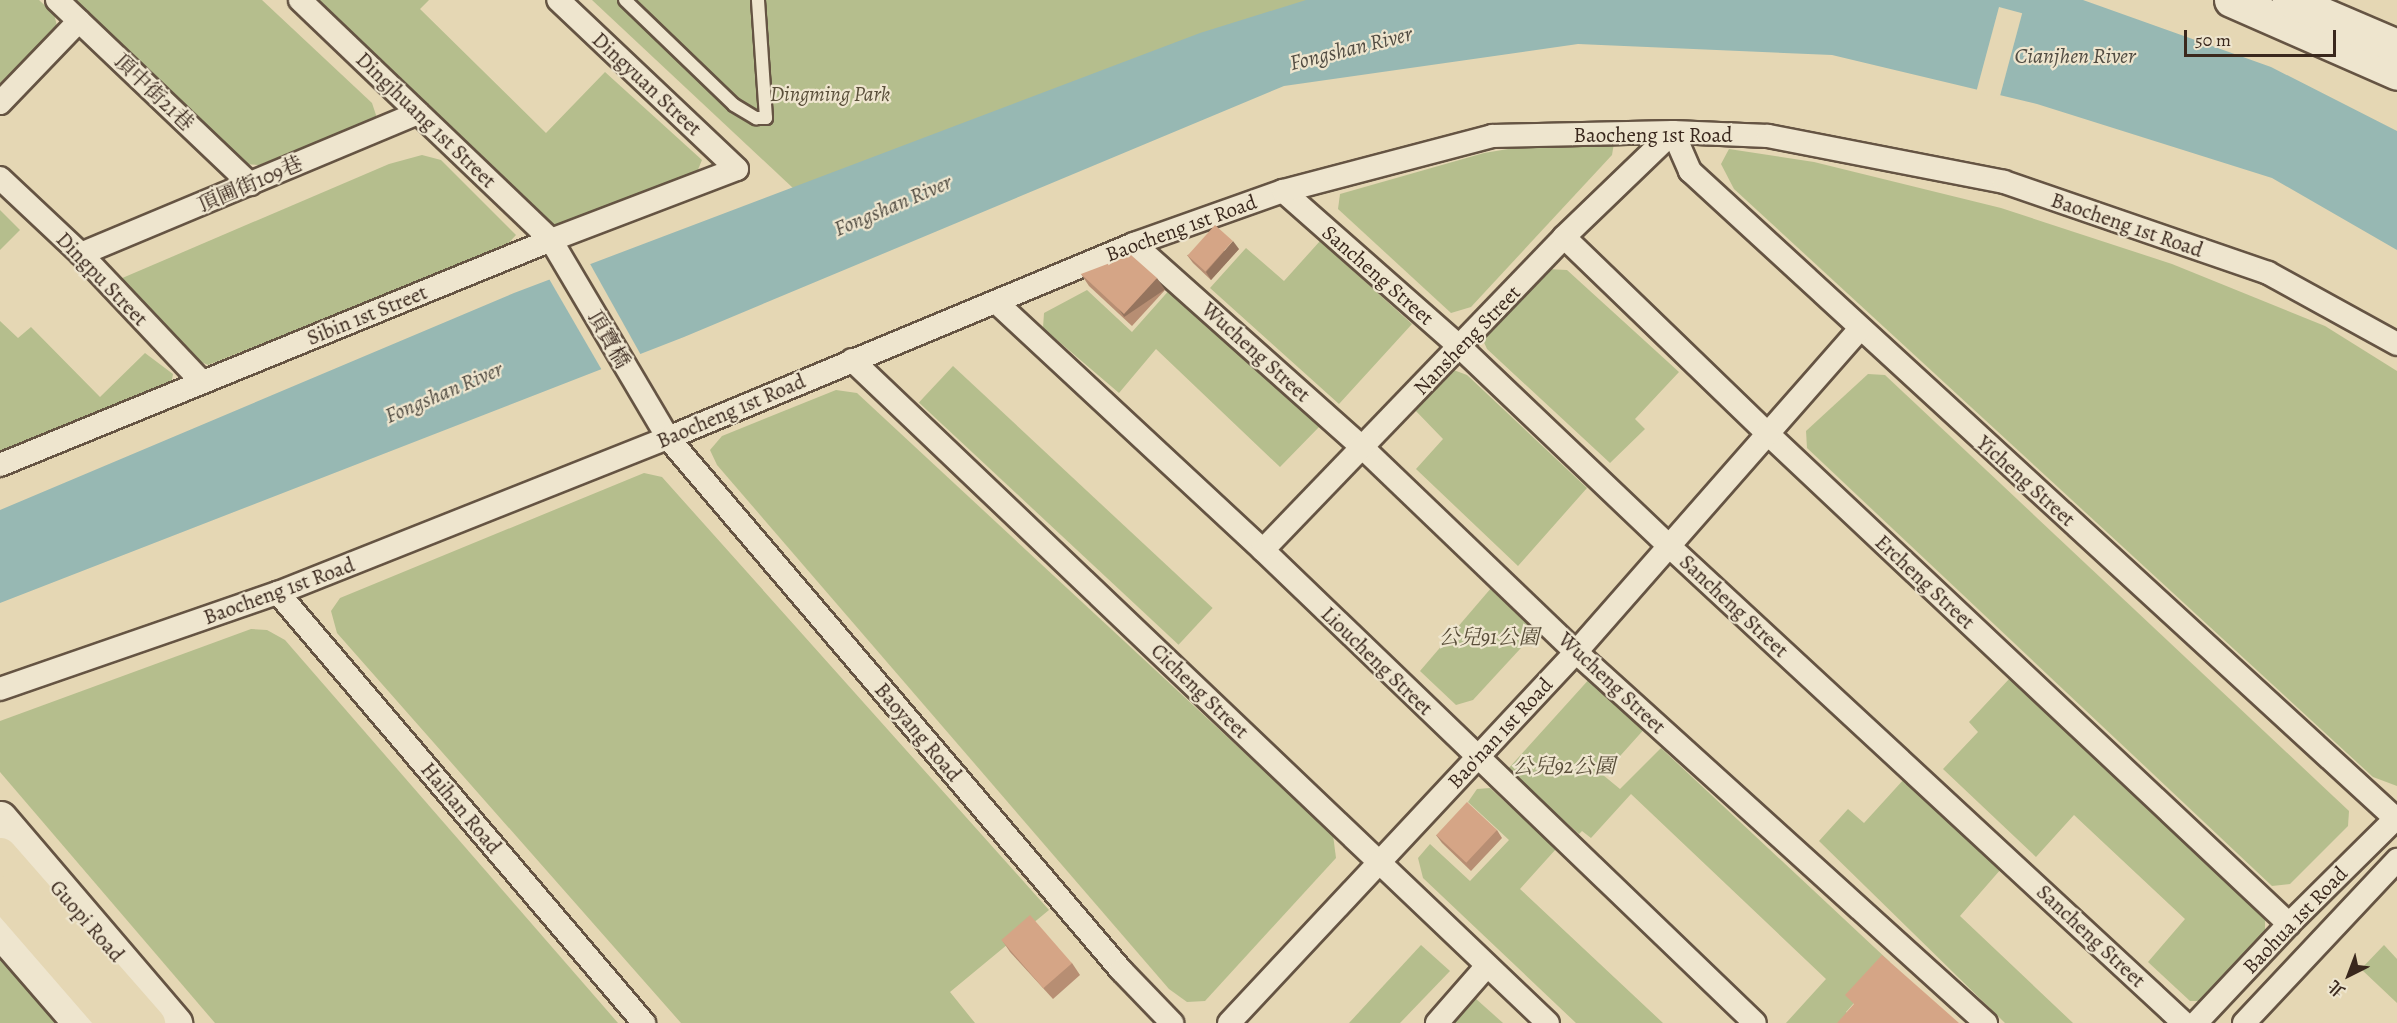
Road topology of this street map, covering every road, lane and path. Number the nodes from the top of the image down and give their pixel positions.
1 (57, 0) edge
2 (300, 0) edge
3 (558, 0) edge
4 (625, 0) edge
5 (758, 0) edge
6 (2231, 0) edge
7 (2289, 0) edge
8 (79, 21) junction
9 (2392, 37) edge
10 (2397, 73) edge
11 (0, 103) edge
12 (418, 113) junction
13 (1672, 132) junction
14 (737, 169) joint
15 (0, 178) edge
16 (250, 184) junction
17 (1282, 191) junction
18 (1564, 237) junction
19 (551, 240) junction
20 (1134, 244) junction
21 (81, 254) junction
22 (996, 302) junction
23 (1860, 329) junction
24 (2397, 344) edge
25 (1460, 347) junction
26 (852, 360) junction
27 (202, 382) junction
28 (1767, 433) junction
29 (668, 438) junction
30 (1363, 448) junction
31 (0, 465) edge
32 (1669, 546) junction
33 (1263, 550) junction
34 (278, 593) junction
35 (1576, 652) junction
36 (0, 689) edge
37 (1477, 758) junction
38 (2397, 818) edge
39 (0, 819) edge
40 (0, 854) edge
41 (2397, 860) edge
42 (1379, 862) junction
43 (0, 892) edge
44 (2289, 924) junction
45 (0, 931) edge
46 (1486, 967) junction
47 (80, 1023) edge
48 (114, 1023) edge
49 (148, 1023) edge
50 (175, 1023) edge
51 (644, 1023) edge
52 (1172, 1023) edge
53 (1229, 1023) edge
54 (1437, 1023) edge
55 (1548, 1023) edge
56 (1755, 1023) edge
57 (1986, 1023) edge
58 (2184, 1023) edge
59 (2196, 1023) edge
60 (2244, 1023) edge

1 - 8 street, 頂中街21巷
2 - 12 street, Dingjhuang 1st Street
3 - 14 street, Dingyuan Street
4 - 5 lane
6 - 10 main road
7 - 9 main road
8 - 11 street
8 - 16 street, 頂中街21巷
12 - 16 street, 頂圃街109巷
12 - 19 street, Dingjhuang 1st Street
13 - 17 street, Baocheng 1st Road
13 - 18 street, Nansheng Street
13 - 23 street, Yicheng Street
13 - 24 street, Baocheng 1st Road
14 - 19 street, Sibin 1st Street
15 - 21 street, Dingpu Street
16 - 21 street, 頂圃街109巷
17 - 20 street, Baocheng 1st Road
17 - 25 street, Sancheng Street
18 - 25 street, Nansheng Street
18 - 28 street, Ercheng Street
19 - 27 street, Sibin 1st Street
19 - 29 street, 頂寶橋
20 - 22 street, Baocheng 1st Road
20 - 30 street, Wucheng Street
21 - 27 street, Dingpu Street
22 - 26 street, Baocheng 1st Road
22 - 33 street, Lioucheng Street
23 - 28 street, Bao'nan 1st Road
23 - 38 street, Yicheng Street
25 - 30 street, Nansheng Street
25 - 32 street, Sancheng Street
26 - 29 street, Baocheng 1st Road
26 - 42 street, Cicheng Street
27 - 31 street, Sibin 1st Street
28 - 32 street, Bao'nan 1st Road
28 - 44 street, Ercheng Street
29 - 34 street, Baocheng 1st Road
29 - 52 street, Baoyang Road
30 - 33 street, Nansheng Street
30 - 35 street, Wucheng Street
32 - 35 street, Bao'nan 1st Road
32 - 58 street, Sancheng Street
33 - 37 street, Lioucheng Street
34 - 36 street, Baocheng 1st Road
34 - 51 street, Haihan Road
35 - 37 street, Bao'nan 1st Road
35 - 57 street, Wucheng Street
37 - 42 street, Bao'nan 1st Road
37 - 56 street, Lioucheng Street
38 - 44 street, Baohua 1st Road
39 - 50 main road, Guopi Road
40 - 49 highway
41 - 60 street
42 - 46 street, Cicheng Street
42 - 53 street, Bao'nan 1st Road
43 - 48 highway
44 - 59 street, Baohua 1st Road
45 - 47 main road
46 - 54 street
46 - 55 street, Cicheng Street

